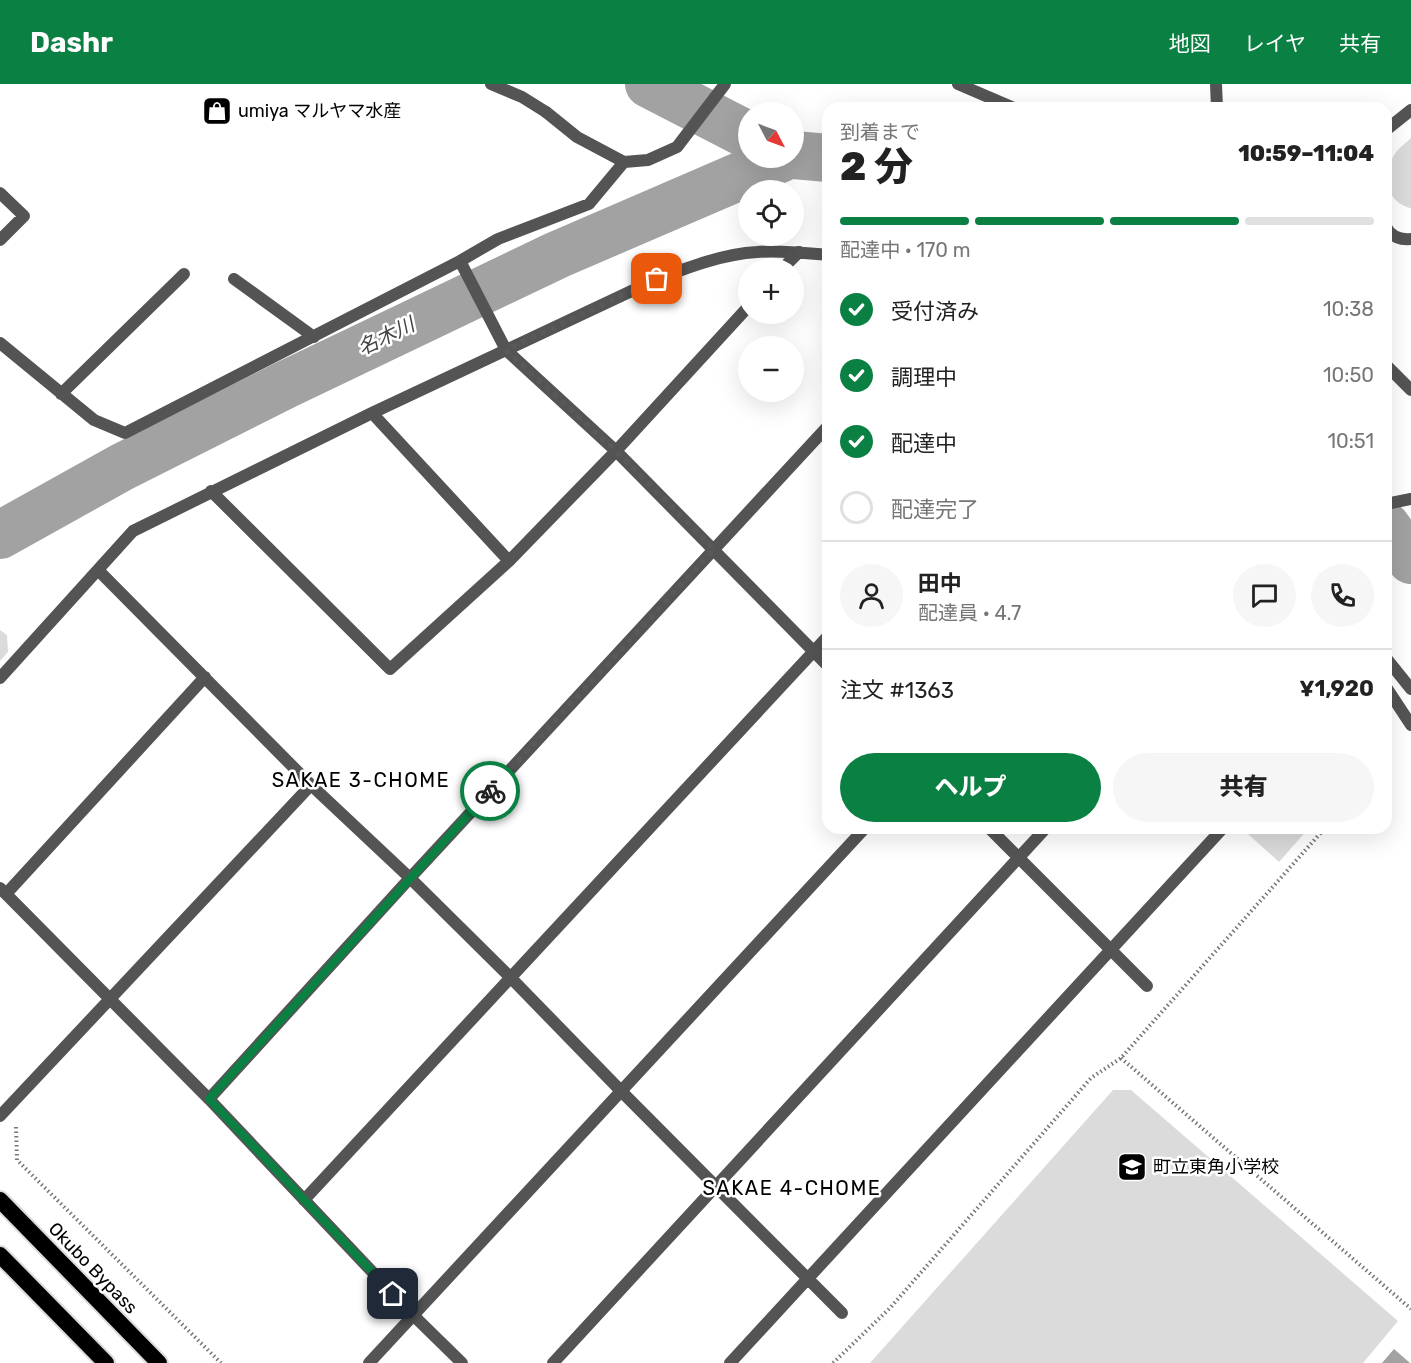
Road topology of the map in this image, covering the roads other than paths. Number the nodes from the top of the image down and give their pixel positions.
1 (491, 84) edge
2 (725, 84) edge
3 (958, 84) edge
4 (994, 84) edge
5 (1215, 84) edge
6 (981, 93) junction
7 (1001, 102) edge
8 (1216, 102) edge
9 (1411, 110) edge
10 (1392, 125) edge
11 (624, 162) junction
12 (0, 194) edge
13 (1392, 234) edge
14 (1411, 239) edge
15 (0, 240) edge
16 (799, 252) junction
17 (822, 254) edge
18 (793, 258) edge
19 (460, 261) junction
20 (184, 273) dead end
21 (234, 279) dead end
22 (738, 318) edge
23 (314, 337) junction
24 (0, 343) edge
25 (506, 350) junction
26 (1392, 371) edge
27 (1411, 390) edge
28 (62, 394) junction
29 (372, 413) junction
30 (822, 432) edge
31 (616, 451) junction
32 (211, 491) junction
33 (1411, 499) edge
34 (1392, 503) edge
35 (714, 549) junction
36 (509, 561) junction
37 (98, 570) junction
38 (822, 643) edge
39 (814, 652) junction
40 (822, 660) edge
41 (1392, 665) edge
42 (205, 677) junction
43 (0, 678) edge
44 (1411, 689) edge
45 (1392, 696) edge
46 (1411, 725) edge
47 (311, 785) junction
48 (860, 834) edge
49 (994, 834) edge
50 (1040, 834) edge
51 (1217, 834) edge
52 (1018, 858) junction
53 (410, 878) junction
54 (3, 891) edge
55 (1110, 950) junction
56 (510, 977) junction
57 (1147, 986) dead end
58 (110, 999) junction
59 (621, 1091) junction
60 (209, 1099) junction
61 (0, 1116) edge
62 (715, 1186) junction
63 (0, 1200) edge
64 (304, 1200) junction
65 (0, 1255) edge
66 (807, 1278) junction
67 (842, 1313) dead end
68 (413, 1315) junction
69 (106, 1363) edge
70 (159, 1363) edge
71 (369, 1363) edge
72 (462, 1363) edge
73 (553, 1363) edge
74 (730, 1363) edge

1 - 11 street
2 - 11 street
3 - 6 street
4 - 6 street
5 - 8 street
6 - 7 street
9 - 10 street
11 - 19 street
12 - 15 street
13 - 14 street
16 - 17 street
16 - 18 street
16 - 25 street
19 - 23 street
19 - 25 street
20 - 28 street
21 - 23 street
22 - 31 street
23 - 28 street
24 - 28 street
25 - 29 street
25 - 31 street
26 - 27 street
29 - 32 street
29 - 36 street
30 - 35 street
31 - 35 street
31 - 36 street
32 - 36 street
32 - 37 street
33 - 34 street
35 - 39 street
35 - 53 street
37 - 42 street
37 - 43 street
38 - 39 street
39 - 40 street
39 - 56 street
41 - 44 street
42 - 47 street
42 - 54 street
45 - 46 street
47 - 53 street
47 - 58 street
48 - 59 street
49 - 52 street
50 - 52 street
51 - 55 street
52 - 55 street
52 - 62 street
53 - 56 street
53 - 60 street
54 - 58 street
55 - 57 street
55 - 66 street
56 - 59 street
56 - 64 street
58 - 60 street
58 - 61 street
59 - 62 street
59 - 68 street
60 - 64 street
62 - 66 street
62 - 73 street
63 - 70 highway, Okubo Bypass
64 - 68 street
65 - 69 highway
66 - 67 street
66 - 74 street
68 - 71 street
68 - 72 street

